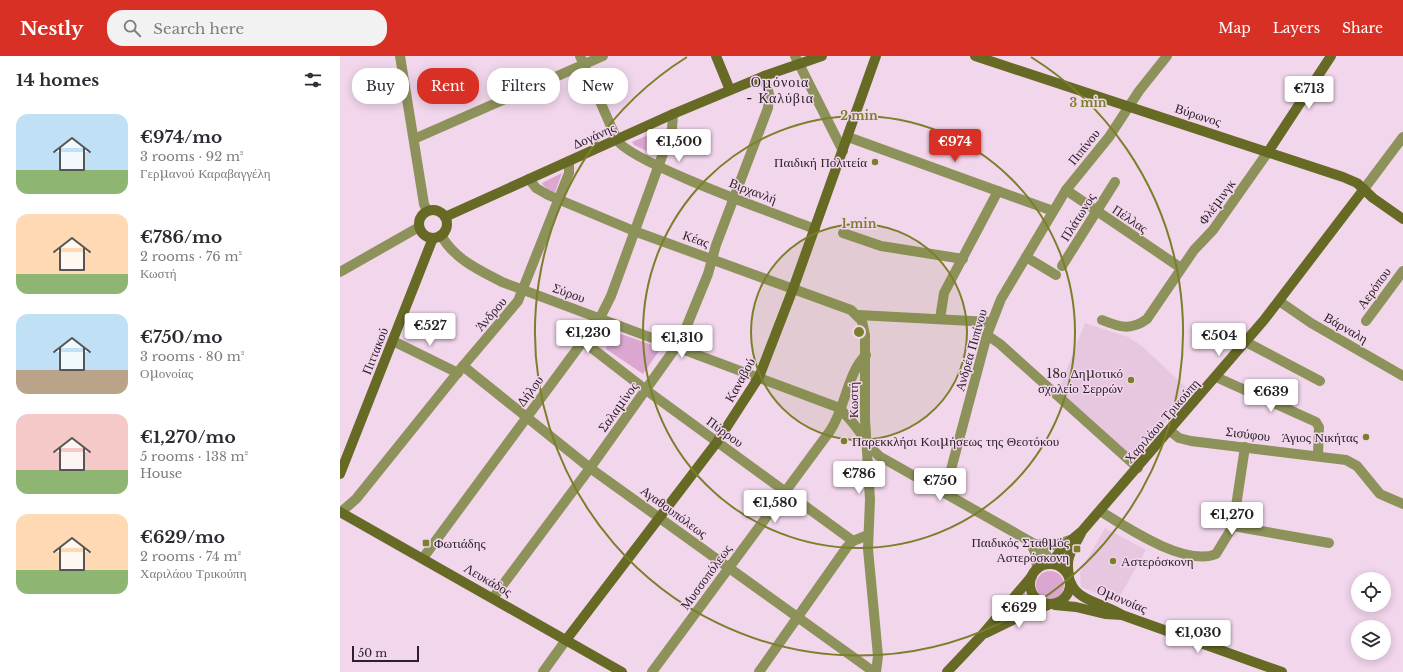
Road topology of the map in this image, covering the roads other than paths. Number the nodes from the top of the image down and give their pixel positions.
1 (400, 56) edge
2 (603, 56) edge
3 (716, 56) edge
4 (822, 56) edge
5 (876, 56) edge
6 (975, 56) edge
7 (1167, 56) edge
8 (1331, 56) edge
9 (582, 60) edge
10 (796, 60) edge
11 (764, 76) junction
12 (730, 90) junction
13 (1130, 106) junction
14 (673, 114) junction
15 (848, 137) junction
16 (414, 138) junction
17 (617, 140) junction
18 (1402, 141) edge
19 (843, 151) junction
20 (1268, 152) junction
21 (569, 161) junction
22 (658, 166) junction
23 (530, 179) junction
24 (1115, 182) dead end
25 (1068, 187) junction
26 (1364, 189) junction
27 (998, 191) junction
28 (734, 198) junction
29 (559, 199) junction
30 (427, 211) junction
31 (1053, 211) junction
32 (1097, 212) junction
33 (445, 217) junction
34 (1403, 220) edge
35 (420, 227) junction
36 (815, 229) junction
37 (634, 230) junction
38 (843, 233) dead end
39 (437, 236) junction
40 (1026, 257) junction
41 (712, 259) junction
42 (963, 260) junction
43 (1062, 266) dead end
44 (1181, 268) junction
45 (1403, 271) edge
46 (340, 272) edge
47 (1056, 275) dead end
48 (793, 289) junction
49 (523, 291) junction
50 (1278, 301) junction
51 (858, 315) junction
52 (600, 318) junction
53 (940, 319) junction
54 (1102, 320) dead end
55 (1366, 321) dead end
56 (991, 322) junction
57 (987, 335) junction
58 (393, 341) junction
59 (584, 342) junction
60 (1246, 342) junction
61 (678, 346) junction
62 (866, 355) junction
63 (460, 370) junction
64 (1403, 376) edge
65 (759, 377) junction
66 (1216, 377) junction
67 (1320, 381) dead end
68 (646, 390) junction
69 (842, 410) junction
70 (526, 418) junction
71 (1170, 431) junction
72 (717, 442) junction
73 (867, 443) junction
74 (1245, 447) junction
75 (1318, 455) junction
76 (590, 468) junction
77 (1138, 468) junction
78 (340, 474) edge
79 (785, 492) junction
80 (944, 492) junction
81 (1403, 504) edge
82 (1100, 511) junction
83 (340, 512) edge
84 (659, 516) junction
85 (1233, 526) junction
86 (1082, 531) junction
87 (868, 535) junction
88 (1070, 540) junction
89 (853, 541) junction
90 (1031, 543) junction
91 (1329, 543) dead end
92 (423, 558) junction
93 (1049, 564) junction
94 (730, 568) junction
95 (1034, 572) junction
96 (1070, 579) junction
97 (493, 598) junction
98 (1051, 605) junction
99 (1122, 615) junction
100 (798, 616) junction
101 (982, 635) junction
102 (566, 640) junction
103 (543, 672) edge
104 (622, 672) edge
105 (652, 672) edge
106 (758, 672) edge
107 (875, 672) edge
108 (947, 672) edge
109 (1282, 672) edge

1 - 16 street
2 - 9 street
3 - 12 street
4 - 10 street, Δογάνης
5 - 15 street, Καναβού
6 - 13 street, Βύρωνος
7 - 13 street, Πιπίνου
8 - 20 street, Φλέμινγκ
9 - 16 street
9 - 17 street, Βιρχανλή
10 - 11 street, Δογάνης
10 - 19 street
11 - 12 street, Δογάνης
11 - 28 street, Σαλαμίνος
12 - 14 street, Δογάνης
13 - 20 street, Βύρωνος
13 - 25 street, Πιπίνου
14 - 17 street, Δογάνης
14 - 22 street, Δήλου
15 - 19 street, Καναβού
15 - 27 street
16 - 30 street
17 - 21 street, Δογάνης
17 - 22 street, Βιρχανλή
18 - 26 street, Χαριλάου Τρικούπη
19 - 36 street, Καναβού
20 - 26 street, Βύρωνος
20 - 44 street, Φλέμινγκ
21 - 23 street, Δογάνης
21 - 29 street, Άνδρου
22 - 28 street, Βιρχανλή
22 - 37 street, Δήλου
23 - 29 street, Κέας
23 - 33 street, Δογάνης
24 - 32 street, Πλάτωνος
25 - 31 street, Ανδρέα Πιπίνου
25 - 32 street, Πέλλας
26 - 34 street, Βύρωνος
26 - 50 street, Χαριλάου Τρικούπη
27 - 31 street
27 - 42 street
28 - 36 street, Βιρχανλή
28 - 41 street, Σαλαμίνος
29 - 37 street, Κέας
29 - 49 street, Άνδρου
30 - 33 street
30 - 35 street
31 - 40 street, Ανδρέα Πιπίνου
32 - 43 street, Πλάτωνος
32 - 44 street, Πέλλας
33 - 39 street
35 - 39 street
35 - 46 street
36 - 48 street, Καναβού
37 - 41 street, Κέας
37 - 52 street, Δήλου
38 - 42 street
39 - 49 street, Σύρου
39 - 58 street, Πιττακού
40 - 47 street
40 - 56 street, Ανδρέα Πιπίνου
41 - 48 street, Κέας
41 - 61 street, Σαλαμίνος
42 - 53 street
44 - 54 street, Φλέμινγκ
45 - 55 street, Αερόπου
48 - 51 street, Κέας
48 - 65 street, Καναβού
49 - 52 street, Σύρου
49 - 63 street, Άνδρου
50 - 60 street, Χαριλάου Τρικούπη
50 - 64 street, Βάρναλη
51 - 53 street
51 - 62 street, Κωστή
52 - 59 street, Δήλου
52 - 61 street, Σύρου
53 - 56 street
56 - 57 street, Ανδρέα Πιπίνου
57 - 77 street
57 - 80 street, Ανδρέα Πιπίνου
58 - 63 street, Αγαθουπόλεως
58 - 78 street, Πιττακού
59 - 68 street, Πύρρου
59 - 70 street, Δήλου
60 - 66 street, Χαριλάου Τρικούπη
60 - 67 street
61 - 65 street, Σύρου
61 - 68 street, Σαλαμίνος
62 - 69 street, Μυσσοπόλεως
62 - 73 street, Κωστή
63 - 70 street, Αγαθουπόλεως
63 - 83 street, Άνδρου
65 - 69 street, Σύρου
65 - 72 street, Καναβού
66 - 71 street, Χαριλάου Τρικούπη
66 - 75 street
68 - 72 street, Πύρρου
68 - 76 street, Σαλαμίνος
69 - 73 street, Σύρου
69 - 79 street, Μυσσοπόλεως
70 - 76 street, Αγαθουπόλεως
70 - 92 street, Δήλου
71 - 74 street, Σισύφου
71 - 77 street, Χαριλάου Τρικούπη
72 - 79 street, Πύρρου
72 - 84 street, Καναβού
73 - 80 street
73 - 87 street, Κωστή
74 - 75 street, Σισύφου
74 - 85 street
75 - 81 street, Σισύφου
76 - 84 street, Αγαθουπόλεως
76 - 97 street, Σαλαμίνος
77 - 82 street, Χαριλάου Τρικούπη
79 - 89 street, Πύρρου
79 - 94 street, Μυσσοπόλεως
80 - 90 street
82 - 85 street
82 - 86 street, Χαριλάου Τρικούπη
83 - 92 street, Λευκάδος
84 - 94 street, Αγαθουπόλεως
84 - 102 street, Καναβού
85 - 91 street
86 - 88 street, Χαριλάου Τρικούπη
86 - 96 street
87 - 89 street
87 - 107 street, Κωστή
88 - 90 street
88 - 93 street, Χαριλάου Τρικούπη
89 - 100 street
90 - 93 street
90 - 95 street
92 - 97 street, Λευκάδος
93 - 95 street
93 - 96 street
94 - 100 street, Αγαθουπόλεως
94 - 105 street, Μυσσοπόλεως
95 - 98 street
95 - 101 street
96 - 98 street
96 - 99 street, Ομονοίας
97 - 102 street, Λευκάδος
98 - 99 street
98 - 101 street
99 - 109 street, Ομονοίας
100 - 106 street
100 - 107 street, Αγαθουπόλεως
101 - 108 street
102 - 103 street, Καναβού
102 - 104 street, Λευκάδος

